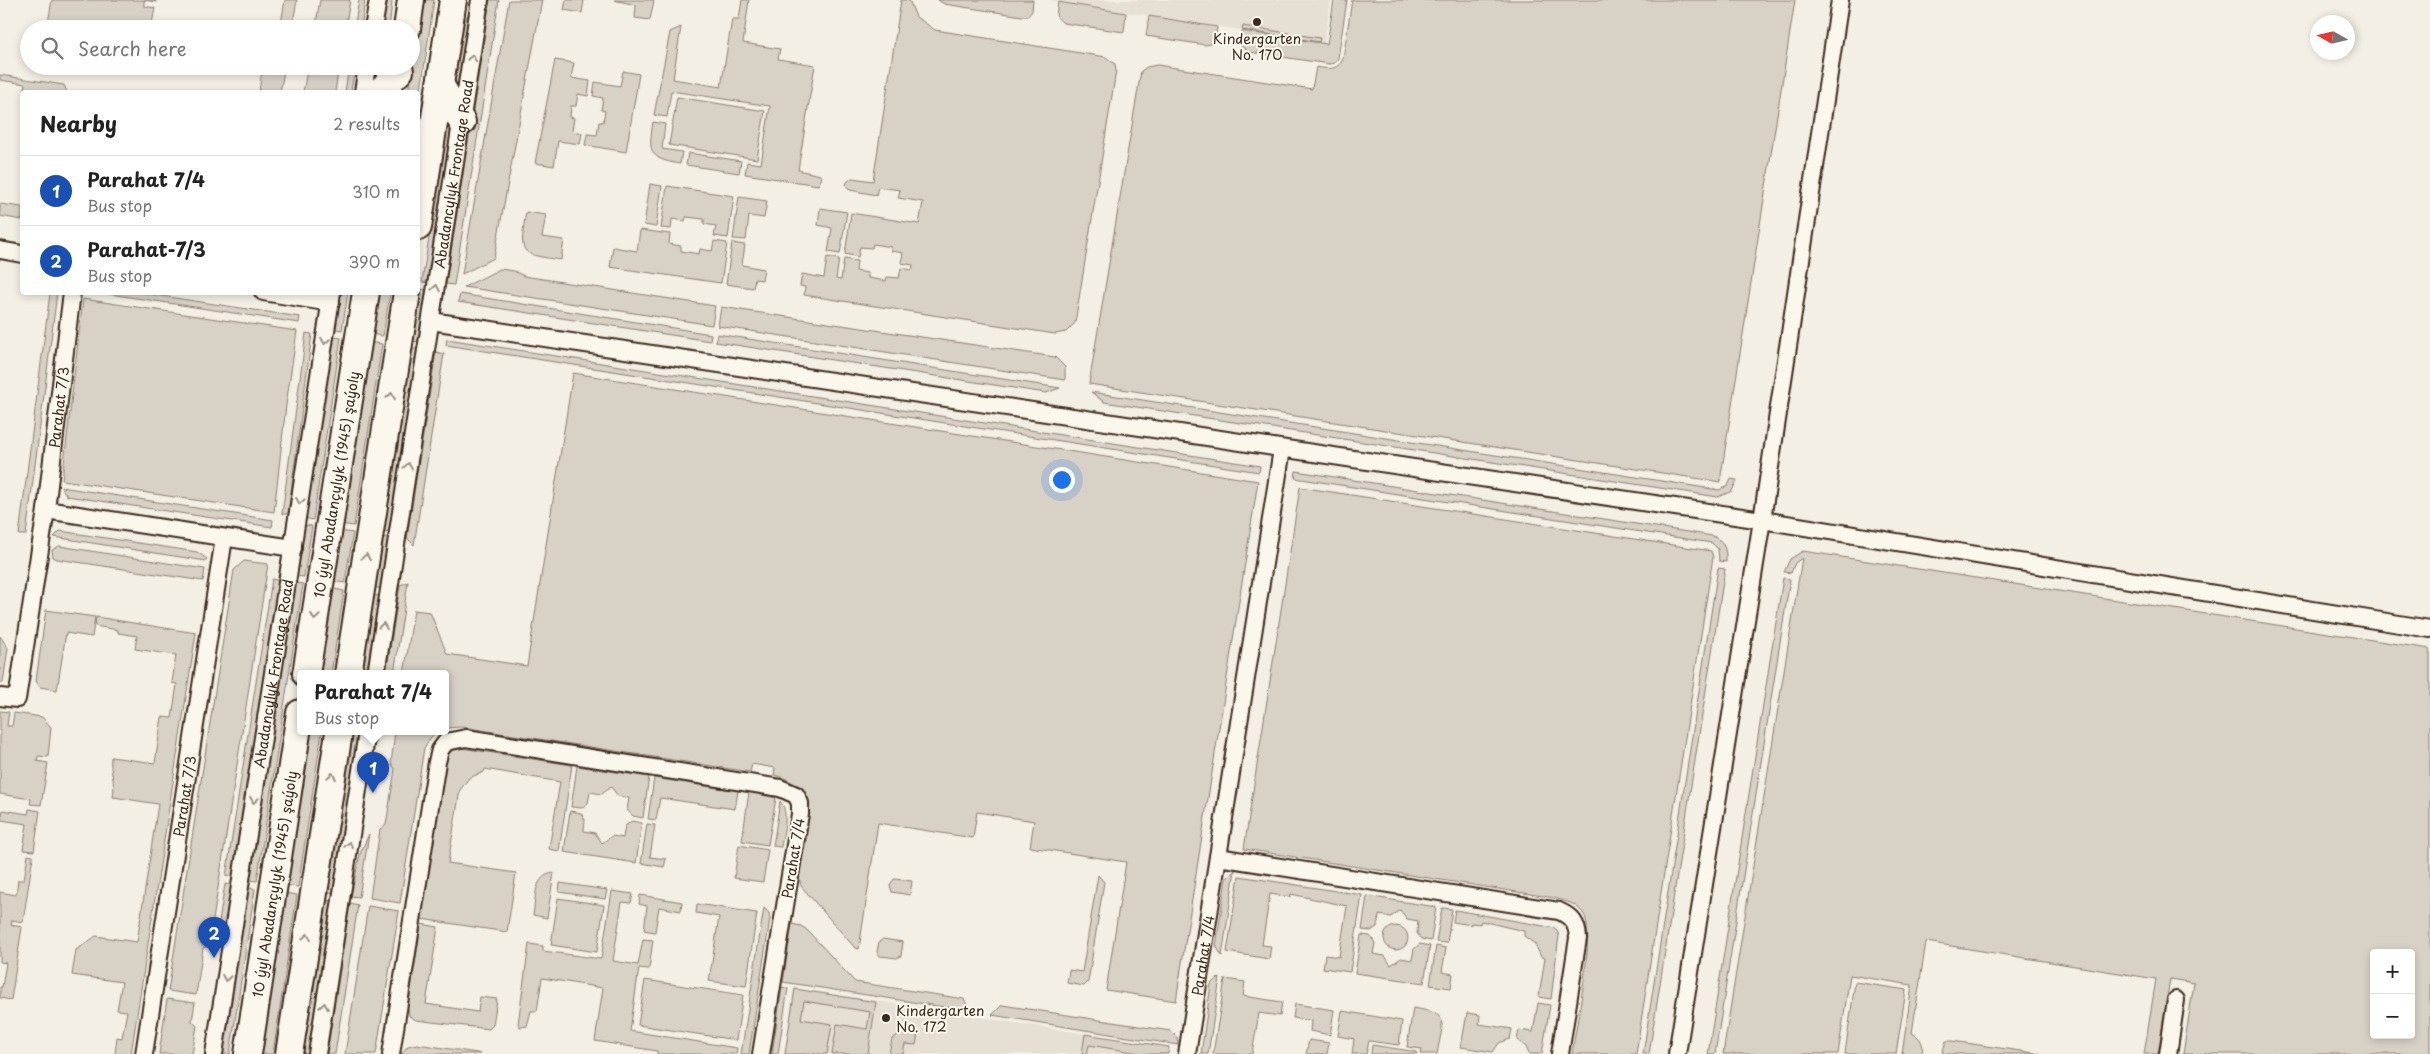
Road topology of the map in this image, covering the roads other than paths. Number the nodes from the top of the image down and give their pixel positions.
1 (378, 0) edge
2 (453, 0) edge
3 (480, 0) edge
4 (1840, 0) edge
5 (375, 20) edge
6 (367, 75) edge
7 (399, 77) edge
8 (440, 84) junction
9 (364, 90) edge
10 (381, 90) edge
11 (462, 122) junction
12 (420, 214) edge
13 (0, 250) edge
14 (20, 254) edge
15 (72, 295) edge
16 (297, 295) edge
17 (366, 295) edge
18 (407, 295) edge
19 (331, 298) edge
20 (431, 321) junction
21 (1282, 449) junction
22 (46, 510) junction
23 (1762, 520) junction
24 (224, 538) junction
25 (292, 548) junction
26 (2430, 629) edge
27 (307, 670) edge
28 (349, 670) edge
29 (377, 670) edge
30 (0, 697) edge
31 (297, 732) edge
32 (339, 735) edge
33 (367, 735) edge
34 (1218, 857) junction
35 (2176, 1000) dead end
36 (144, 1054) edge
37 (214, 1054) edge
38 (248, 1054) edge
39 (289, 1054) edge
40 (317, 1054) edge
41 (391, 1054) edge
42 (761, 1054) edge
43 (1187, 1054) edge
44 (1560, 1054) edge
45 (1677, 1054) edge
46 (2168, 1054) edge

1 - 5 street
2 - 8 main road
11 -> 3 street, Abadancylyk Frontage Road
4 - 23 street
6 - 9 street
7 - 10 main road
8 - 11 main road
8 - 12 main road
20 -> 11 street, Abadancylyk Frontage Road
13 - 14 street
15 - 22 street, Parahat 7/3
16 - 19 street
17 -> 27 main road, 10 ýyl Abadançylyk (1945) şaýoly
28 -> 18 main road
19 -> 25 street, Abadancylyk Frontage Road
20 - 21 street
29 -> 20 street, Abadancylyk Frontage Road
21 - 23 street
21 - 34 street, Parahat 7/4
22 - 24 street
22 - 30 street, Parahat 7/3
23 - 26 street
23 - 45 street
24 - 25 street
24 - 36 street, Parahat 7/3
25 -> 37 street, Abadancylyk Frontage Road
31 - 38 main road, 10 ýyl Abadançylyk (1945) şaýoly
39 -> 32 main road
40 -> 33 street
34 - 43 street, Parahat 7/4
34 - 44 street
35 - 46 street
41 - 42 street, Parahat 7/4

